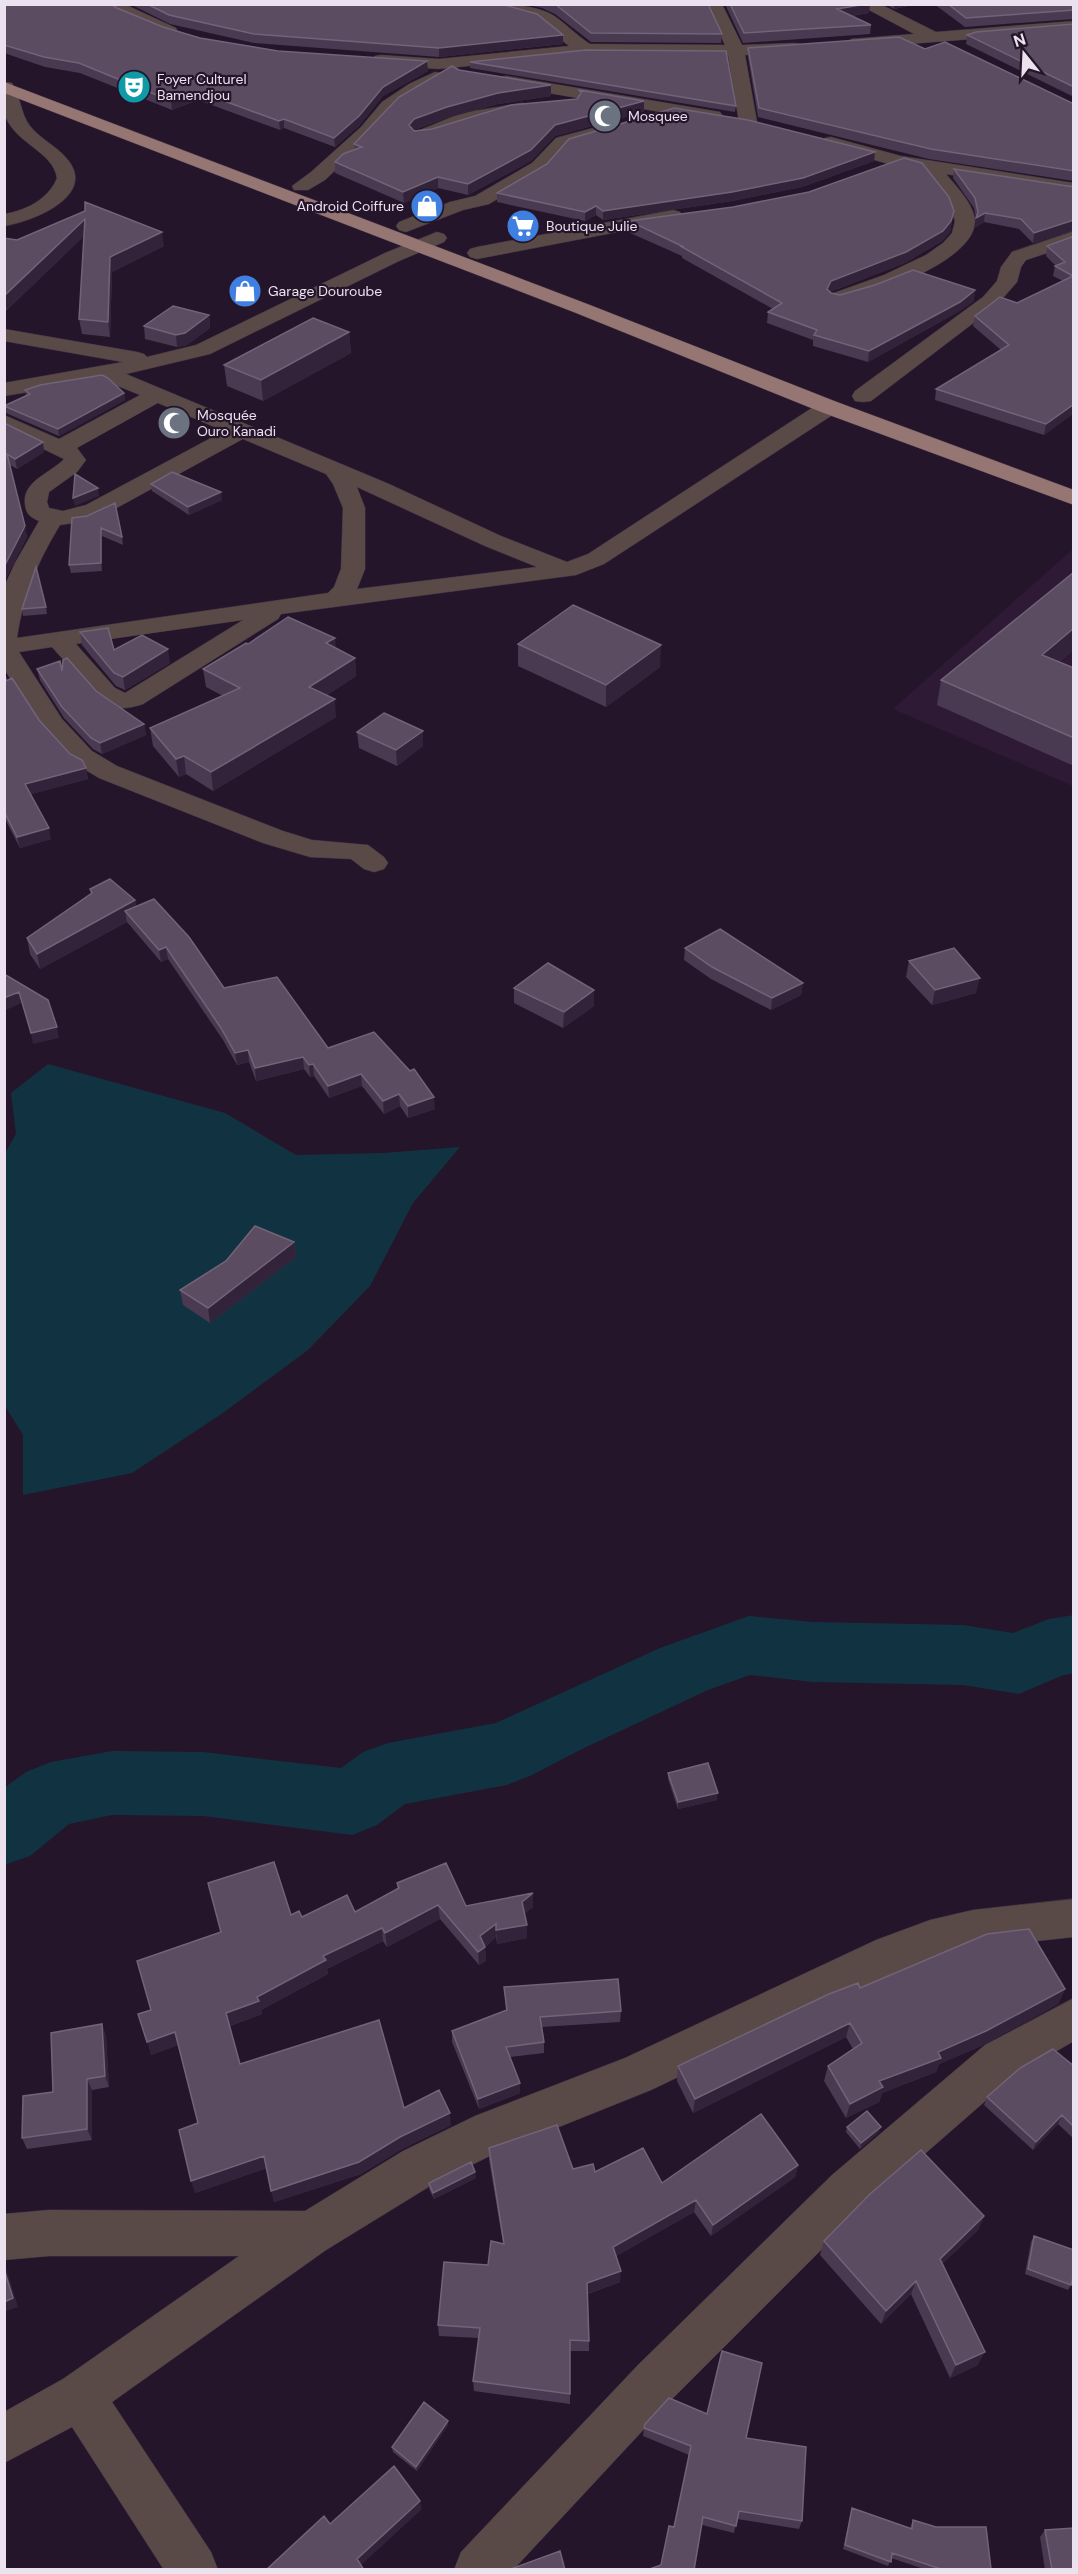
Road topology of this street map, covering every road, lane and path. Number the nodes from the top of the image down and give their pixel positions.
1 (110, 4) edge
2 (492, 4) edge
3 (714, 4) edge
4 (866, 4) edge
5 (1074, 26) edge
6 (184, 35) edge
7 (931, 36) junction
8 (837, 45) edge
9 (813, 47) edge
10 (586, 49) junction
11 (736, 50) junction
12 (962, 51) edge
13 (364, 58) edge
14 (442, 67) junction
15 (5, 82) edge
16 (619, 101) junction
17 (674, 111) junction
18 (748, 122) junction
19 (769, 127) edge
20 (421, 135) edge
21 (810, 136) edge
22 (899, 162) junction
23 (929, 167) junction
24 (867, 173) edge
25 (301, 186) junction
26 (1074, 189) edge
27 (482, 200) junction
28 (697, 213) edge
29 (4, 220) edge
30 (406, 226) junction
31 (430, 240) junction
32 (1071, 240) edge
33 (477, 253) junction
34 (838, 298) edge
35 (4, 335) edge
36 (737, 350) dead end
37 (156, 360) junction
38 (105, 373) junction
39 (4, 390) edge
40 (157, 395) junction
41 (863, 396) junction
42 (836, 398) junction
43 (883, 405) dead end
44 (4, 421) edge
45 (944, 429) dead end
46 (241, 431) junction
47 (60, 448) junction
48 (334, 471) junction
49 (1074, 479) edge
50 (1074, 498) edge
51 (52, 519) junction
52 (568, 570) junction
53 (10, 586) edge
54 (336, 599) junction
55 (278, 608) junction
56 (58, 639) junction
57 (4, 642) edge
58 (4, 647) edge
59 (374, 863) dead end
60 (1074, 1918) edge
61 (1074, 2018) edge
62 (310, 2234) junction
63 (4, 2237) edge
64 (80, 2396) junction
65 (4, 2439) edge
66 (194, 2570) edge
67 (479, 2570) edge

1 - 6 street
2 - 10 street
3 - 11 street
4 - 7 street
5 - 7 street
7 - 8 street
7 - 12 street
9 - 11 street
10 - 11 street
10 - 14 street
11 - 18 street
13 - 14 street
14 - 16 street
14 - 25 street
15 - 25 main road
15 - 29 street
15 - 31 main road
16 - 17 street
16 - 20 street
17 - 18 street
17 - 27 street
18 - 19 street
21 - 22 street
22 - 23 street
22 - 24 street
23 - 26 street
23 - 34 street
25 - 30 main road
27 - 30 street
27 - 31 street
28 - 33 street
30 - 31 main road
31 - 33 main road
31 - 37 street
31 - 42 main road
32 - 41 street
33 - 36 main road
35 - 37 street
37 - 38 street
38 - 39 street
38 - 40 street
40 - 46 street
40 - 47 street
41 - 42 main road
41 - 43 main road
42 - 50 main road
42 - 52 street
44 - 47 street
45 - 49 main road
46 - 48 street
46 - 51 street
47 - 51 street
48 - 52 street
48 - 54 street
51 - 53 street
52 - 54 street
53 - 57 street
54 - 55 street
55 - 56 street
55 - 56 street
56 - 58 street
58 - 59 street
60 - 62 street
61 - 67 street
62 - 63 street
62 - 64 street
64 - 65 street
64 - 66 street

